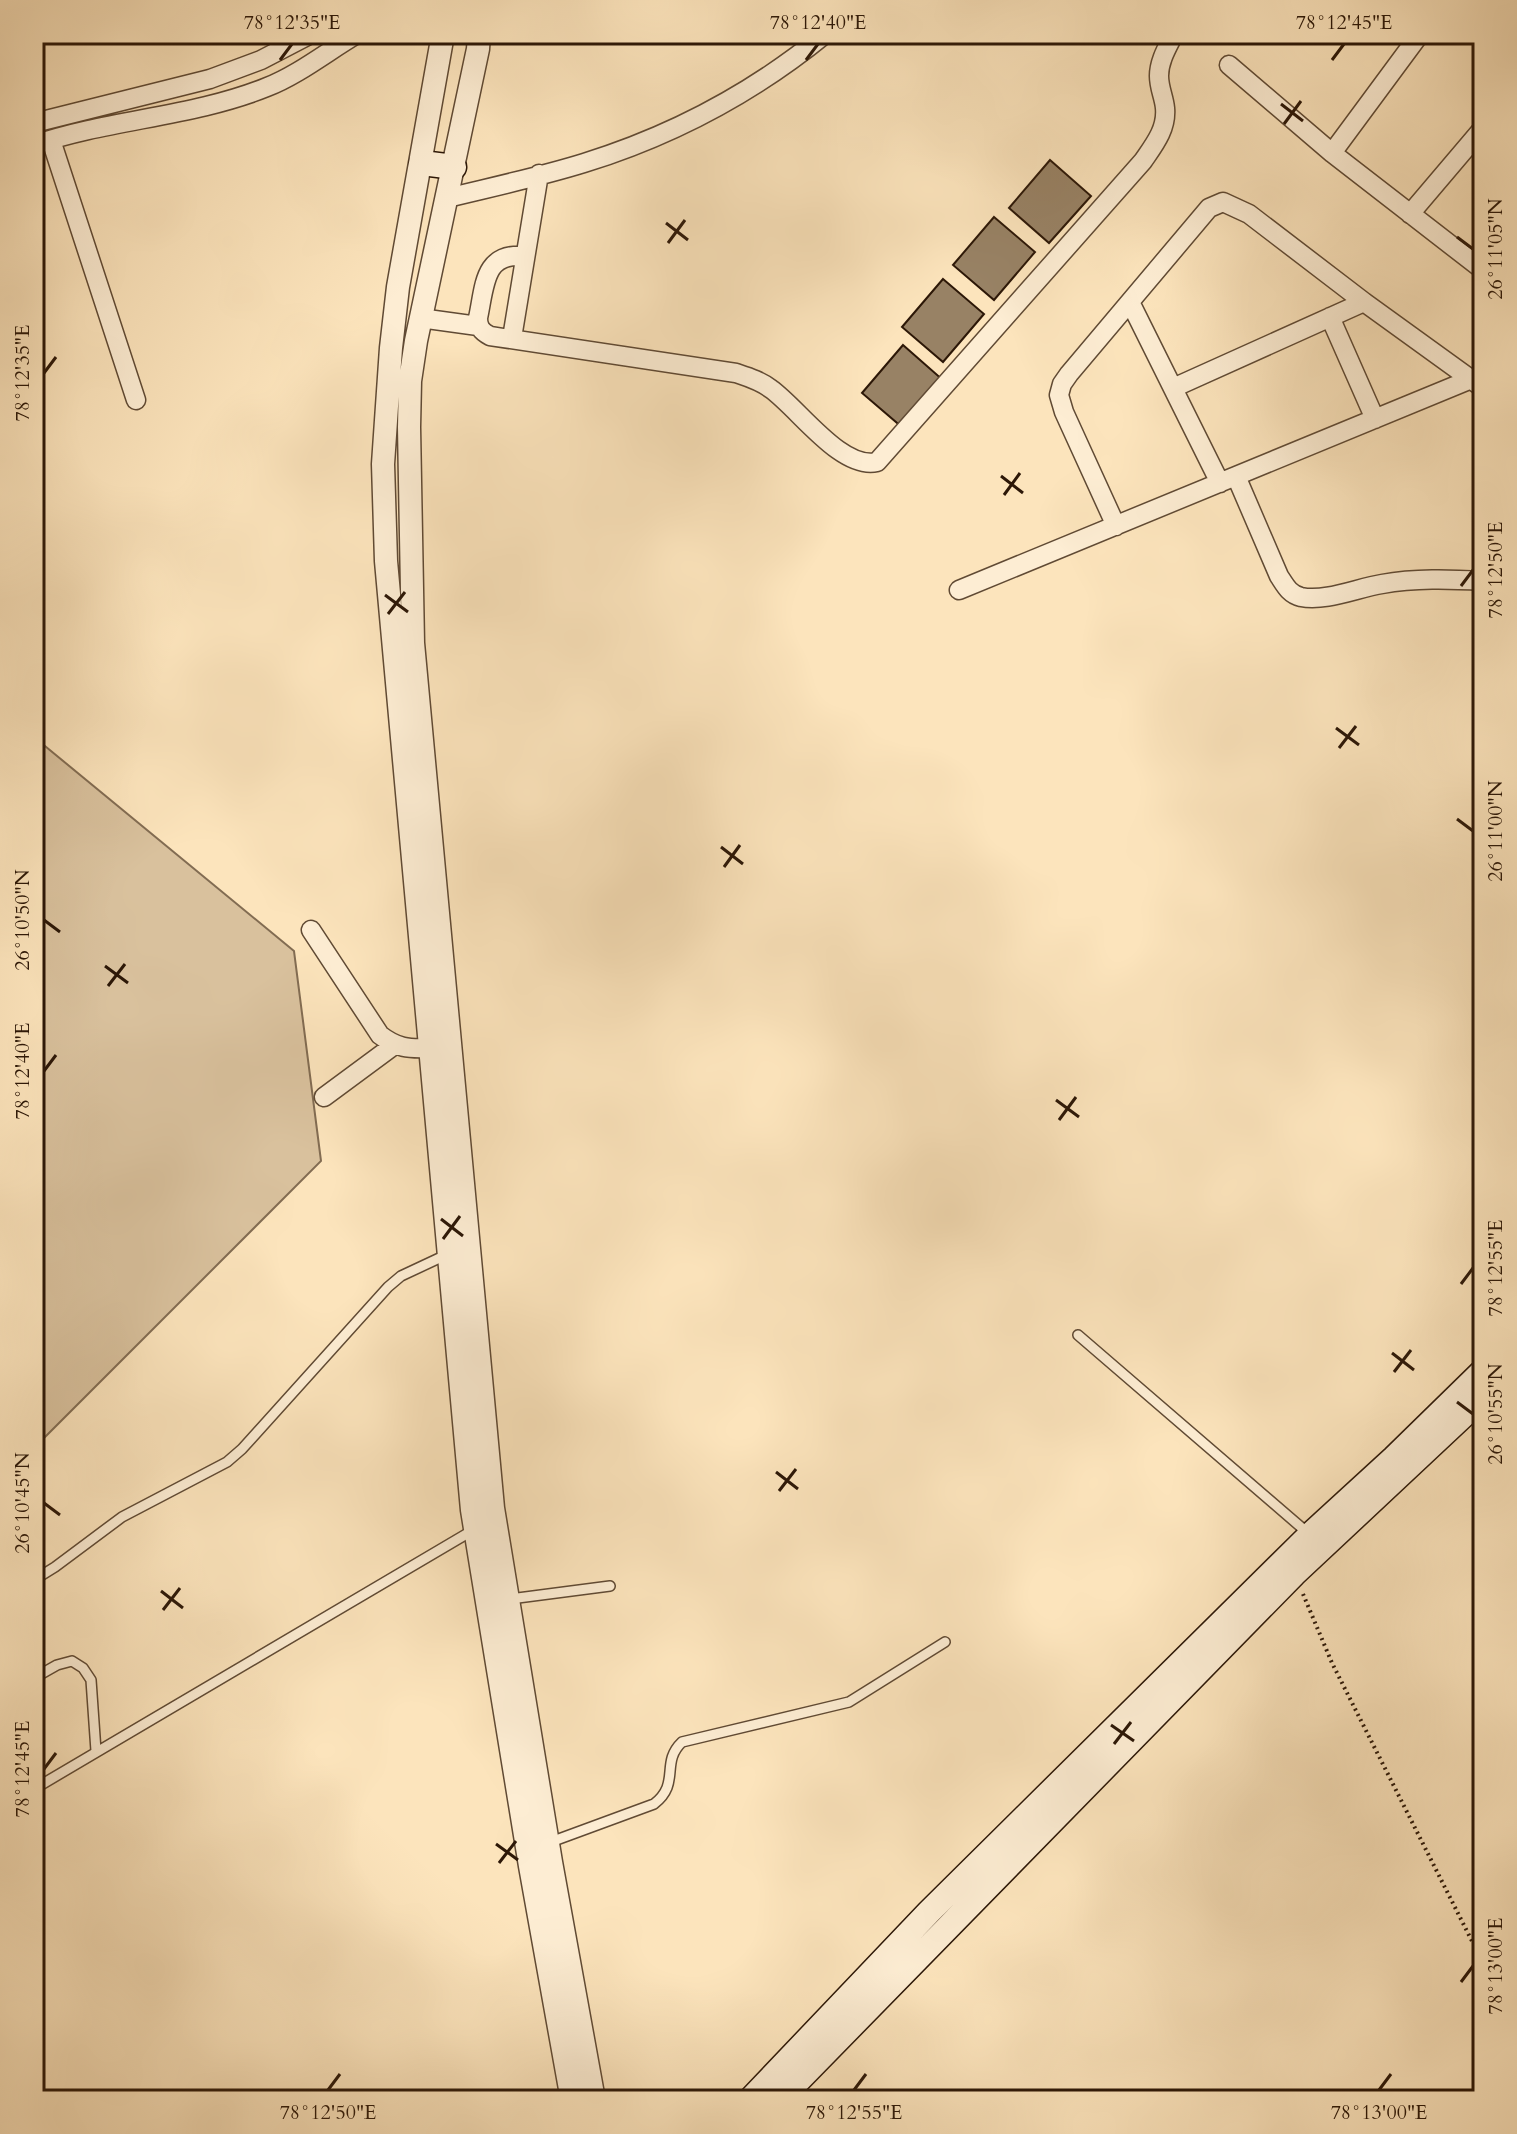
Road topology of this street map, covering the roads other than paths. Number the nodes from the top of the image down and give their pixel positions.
1 (311, 34) edge
2 (357, 34) edge
3 (443, 34) edge
4 (479, 34) edge
5 (825, 34) edge
6 (1174, 34) edge
7 (1412, 37) edge
8 (1229, 65) dead end
9 (34, 123) edge
10 (1483, 128) edge
11 (42, 143) edge
12 (1332, 153) junction
13 (422, 163) junction
14 (454, 167) junction
15 (539, 174) junction
16 (447, 198) junction
17 (1410, 214) junction
18 (525, 256) junction
19 (1483, 270) edge
20 (1130, 302) junction
21 (1364, 302) junction
22 (1330, 317) junction
23 (420, 318) junction
24 (478, 326) junction
25 (512, 338) junction
26 (1476, 384) edge
27 (1173, 388) junction
28 (136, 400) dead end
29 (1375, 419) junction
30 (1228, 479) junction
31 (1116, 526) junction
32 (1483, 581) edge
33 (959, 590) dead end
34 (311, 930) dead end
35 (393, 1046) junction
36 (429, 1048) junction
37 (324, 1097) dead end
38 (448, 1254) junction
39 (1078, 1335) dead end
40 (1483, 1371) edge
41 (1483, 1397) edge
42 (475, 1529) junction
43 (1310, 1535) junction
44 (34, 1580) edge
45 (610, 1586) dead end
46 (497, 1600) junction
47 (945, 1642) dead end
48 (34, 1678) edge
49 (96, 1751) junction
50 (34, 1789) edge
51 (548, 1843) junction
52 (572, 2100) edge
53 (594, 2100) edge
54 (750, 2100) edge
55 (779, 2100) edge

1 - 9 street
2 - 11 street
3 - 13 street
4 - 14 street
5 - 15 street
6 - 25 street
7 - 12 street
8 - 12 street
10 - 17 street
11 - 28 street
12 - 17 street
13 - 14 main road
13 - 36 street
14 - 16 street
15 - 16 street
15 - 18 street
16 - 23 street
17 - 19 street
18 - 24 street
18 - 25 street
20 - 21 street
20 - 27 street
20 - 31 street
21 - 22 street
21 - 26 street
22 - 27 street
22 - 29 street
23 - 24 street
23 - 46 street
24 - 25 street
26 - 29 street
27 - 30 street
29 - 30 street
30 - 31 street
30 - 32 street
31 - 33 street
34 - 35 street
35 - 36 street
35 - 37 street
36 - 38 street
38 - 42 street
38 - 44 lane
39 - 43 lane
40 - 43 main road
41 - 55 main road
42 - 46 street
42 - 49 lane
43 - 54 main road
45 - 46 lane
46 - 51 street
46 - 52 street
47 - 51 lane
48 - 49 lane
49 - 50 lane
51 - 53 street

